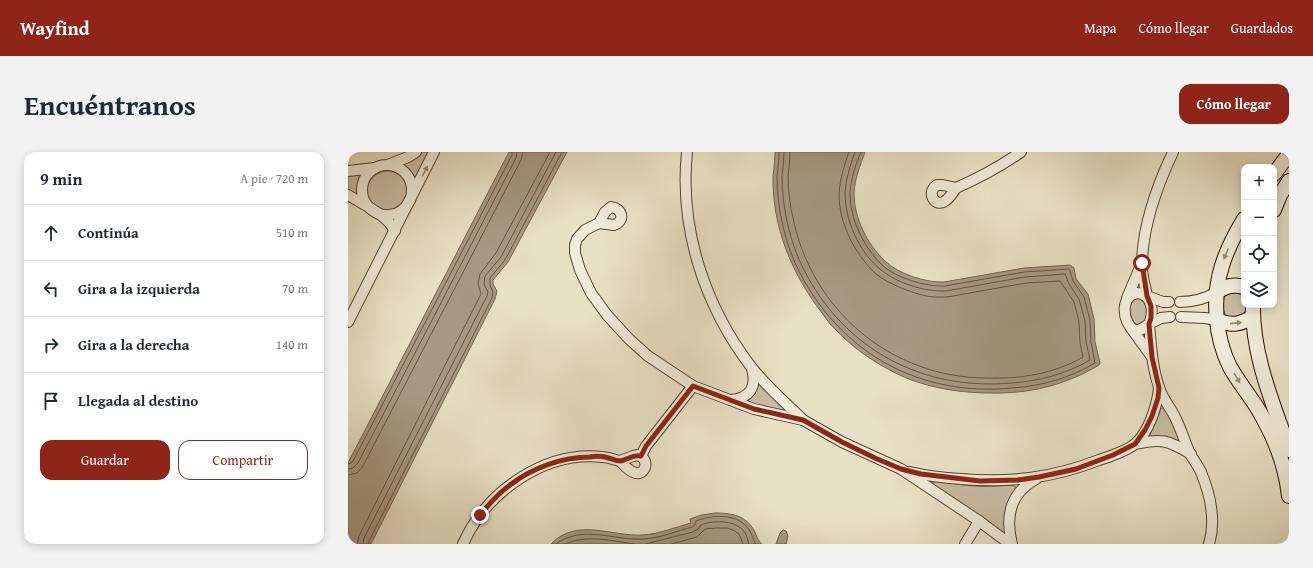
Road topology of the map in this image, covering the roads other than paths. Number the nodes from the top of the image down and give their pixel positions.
1 (416, 152) edge
2 (434, 152) edge
3 (686, 152) edge
4 (1021, 152) edge
5 (1172, 152) edge
6 (1289, 154) edge
7 (388, 165) junction
8 (375, 168) junction
9 (1277, 170) edge
10 (348, 171) edge
11 (1289, 181) edge
12 (956, 188) dead end
13 (348, 195) edge
14 (409, 202) junction
15 (1277, 202) edge
16 (375, 212) junction
17 (599, 223) dead end
18 (1241, 224) edge
19 (395, 232) junction
20 (1142, 263) junction
21 (1241, 286) edge
22 (1217, 292) junction
23 (1147, 296) junction
24 (1126, 299) junction
25 (1168, 302) dead end
26 (1180, 302) dead end
27 (1192, 302) junction
28 (1253, 310) edge
29 (1170, 317) dead end
30 (1181, 317) dead end
31 (1193, 317) junction
32 (1217, 320) junction
33 (348, 322) edge
34 (1149, 324) junction
35 (1131, 328) junction
36 (1152, 357) junction
37 (752, 369) junction
38 (693, 386) junction
39 (1159, 388) junction
40 (729, 400) junction
41 (803, 420) junction
42 (1135, 444) junction
43 (1289, 450) edge
44 (1191, 454) junction
45 (641, 456) junction
46 (620, 461) junction
47 (901, 469) junction
48 (1039, 477) junction
49 (1289, 496) edge
50 (979, 521) junction
51 (463, 544) edge
52 (965, 544) edge
53 (1011, 544) edge
54 (1209, 544) edge

1 - 7 street
14 -> 2 street
3 - 37 street
4 - 12 street
5 - 20 street
6 - 9 street
7 - 8 street
7 - 14 street
8 - 10 street
8 - 16 street
11 - 15 street
13 - 16 street
14 - 16 street
14 - 19 street
16 - 19 street
17 - 38 street
18 -> 22 street
19 - 33 street
20 - 23 street
20 - 24 street
21 - 22 street
22 - 27 street
22 - 32 street
23 - 24 street
23 - 25 street
23 - 34 street
24 - 35 street
26 - 27 street
27 - 31 street
32 -> 28 street
28 - 43 street
29 - 34 street
30 - 31 street
31 - 32 street
32 -> 49 street
34 - 35 street
34 - 36 street
35 - 36 street
36 - 39 street
37 - 40 street
37 - 41 street
38 - 40 street
38 - 45 street
39 - 42 street
39 - 44 street
40 - 41 street
41 - 47 street
42 - 44 street
42 - 48 street
44 - 54 street
45 - 46 street
45 - 46 street
46 - 51 street
47 - 48 street
47 - 50 street
48 - 53 street
50 - 52 street
50 - 53 street

